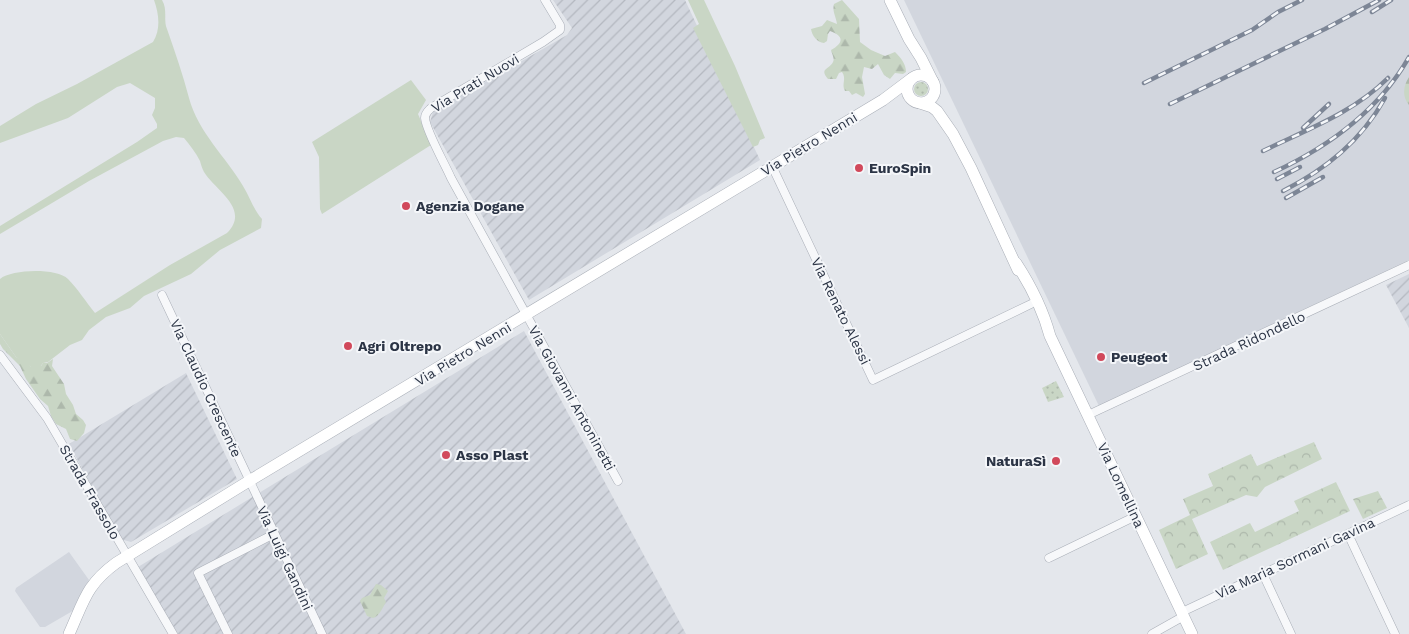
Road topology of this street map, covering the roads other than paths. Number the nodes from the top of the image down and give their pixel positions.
1 (545, 0) edge
2 (890, 0) edge
3 (909, 39) junction
4 (912, 78) junction
5 (934, 86) junction
6 (883, 100) junction
7 (916, 102) junction
8 (772, 166) junction
9 (971, 168) junction
10 (1016, 263) junction
11 (1409, 266) edge
12 (162, 295) dead end
13 (1031, 304) junction
14 (527, 315) junction
15 (1050, 336) junction
16 (0, 355) edge
17 (1088, 415) junction
18 (618, 481) dead end
19 (249, 482) junction
20 (1409, 505) edge
21 (1136, 516) junction
22 (274, 534) junction
23 (1348, 534) junction
24 (127, 557) junction
25 (1050, 558) dead end
26 (1263, 574) junction
27 (1183, 614) junction
28 (70, 634) edge
29 (173, 634) edge
30 (228, 634) edge
31 (322, 634) edge
32 (1152, 634) edge
33 (1192, 634) edge
34 (1291, 634) edge
35 (1395, 634) edge

1 - 14 street, Via Prati Nuovi
2 - 3 street, Via Lomellina
3 - 4 street, Via Lomellina
3 - 5 street, Via Lomellina
4 - 5 street
4 - 6 street, Via Pietro Nenni
4 - 7 street, Via Lomellina
5 - 7 street
5 - 9 street, Via Lomellina
6 - 7 street, Via Pietro Nenni
6 - 8 street, Via Pietro Nenni
7 - 9 street, Via Lomellina
8 - 13 street, Via Renato Alessi
8 - 14 street, Via Pietro Nenni
9 - 10 street, Via Lomellina
10 - 13 street, Via Lomellina
10 - 15 street, Via Lomellina
11 - 17 street, Strada Ridondello
12 - 19 street, Via Claudio Crescente
13 - 15 street, Via Lomellina
14 - 18 street, Via Giovanni Antoninetti
14 - 19 street, Via Pietro Nenni
15 - 17 street, Via Lomellina
16 - 24 street, Strada Frassolo
17 - 21 street, Via Lomellina
19 - 22 street, Via Luigi Gandini
19 - 24 street, Via Pietro Nenni
20 - 23 street, Via Maria Sormani Gavina
21 - 25 street
21 - 27 street, Via Lomellina
22 - 30 street
22 - 31 street, Via Luigi Gandini
23 - 26 street, Via Maria Sormani Gavina
23 - 35 street
24 - 28 street, Via Pietro Nenni
24 - 29 street, Strada Frassolo
26 - 27 street, Via Maria Sormani Gavina
26 - 34 street
27 - 32 street, Via Maria Sormani Gavina
27 - 33 street, Via Lomellina

